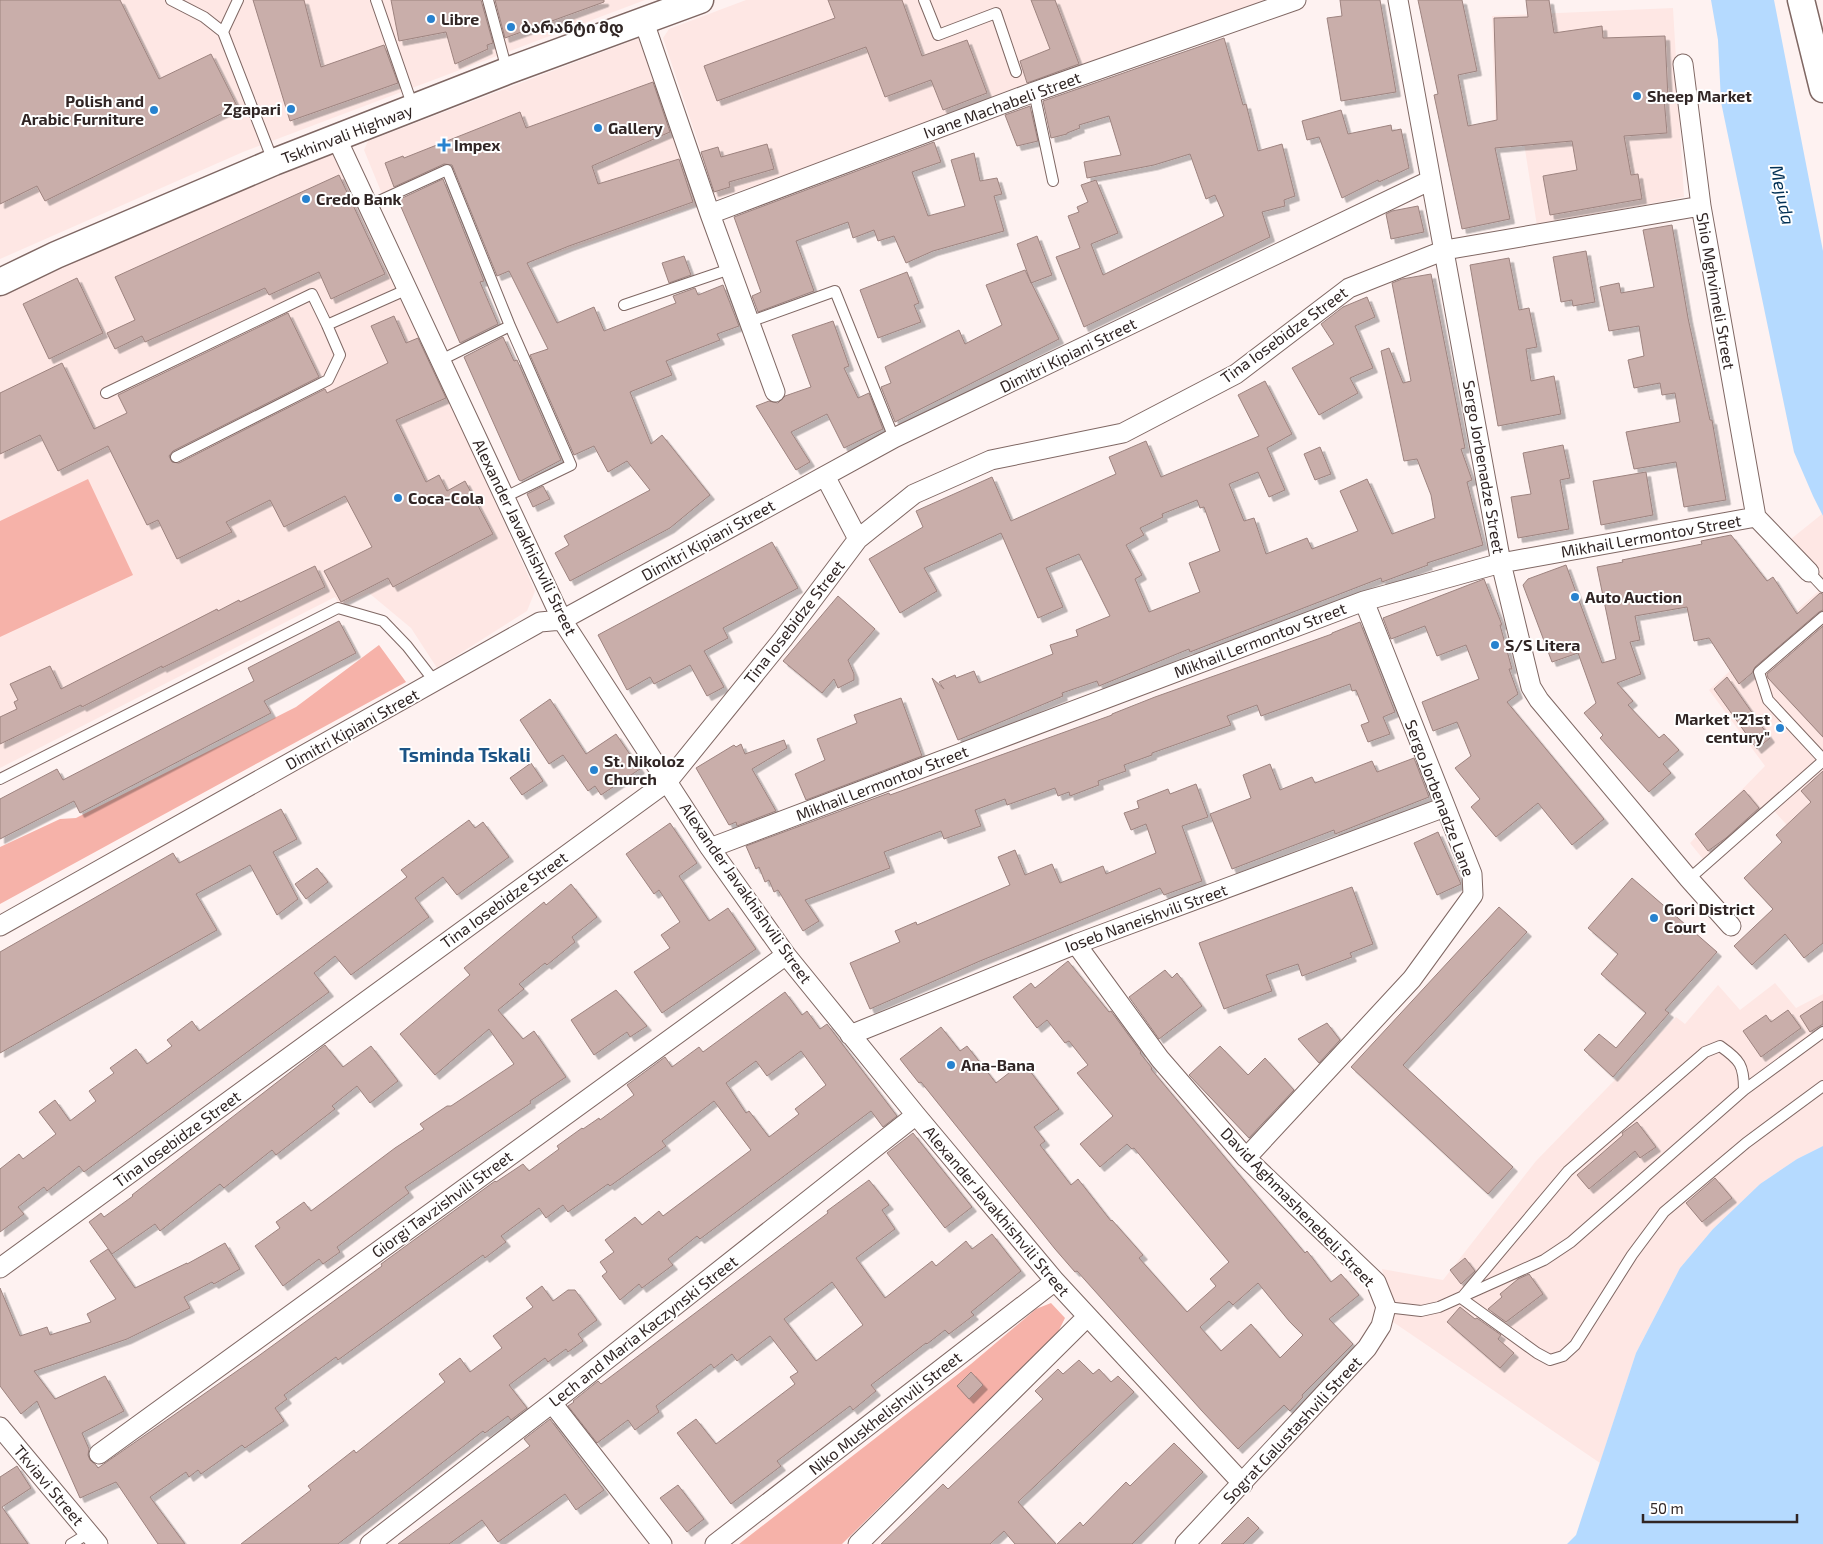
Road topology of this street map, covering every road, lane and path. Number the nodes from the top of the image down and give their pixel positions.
1 (171, 0) edge
2 (238, 0) edge
3 (376, 0) edge
4 (488, 0) edge
5 (700, 0) edge
6 (924, 0) edge
7 (1296, 0) edge
8 (1398, 0) edge
9 (1801, 0) edge
10 (644, 22) junction
11 (223, 32) junction
12 (1683, 64) dead end
13 (507, 71) junction
14 (1016, 72) dead end
15 (1823, 89) edge
16 (1034, 92) junction
17 (413, 108) junction
18 (336, 138) junction
19 (274, 162) junction
20 (1431, 180) junction
21 (1053, 181) dead end
22 (368, 206) junction
23 (1701, 206) junction
24 (710, 214) junction
25 (1445, 250) junction
26 (730, 269) junction
27 (0, 282) edge
28 (408, 289) junction
29 (624, 305) dead end
30 (749, 322) junction
31 (327, 325) junction
32 (510, 326) junction
33 (441, 360) junction
34 (775, 392) dead end
35 (106, 393) dead end
36 (894, 438) junction
37 (176, 457) dead end
38 (825, 476) junction
39 (505, 497) junction
40 (1756, 518) junction
41 (858, 539) junction
42 (1501, 563) junction
43 (1809, 572) joint
44 (1823, 587) edge
45 (1364, 601) junction
46 (1823, 617) edge
47 (562, 620) junction
48 (435, 682) junction
49 (1823, 760) edge
50 (0, 780) edge
51 (668, 781) junction
52 (1445, 807) junction
53 (710, 848) junction
54 (1689, 879) junction
55 (0, 926) edge
56 (1731, 926) dead end
57 (1076, 944) junction
58 (786, 955) junction
59 (1823, 1032) edge
60 (850, 1035) junction
61 (1823, 1086) edge
62 (1744, 1090) junction
63 (916, 1115) junction
64 (1246, 1158) junction
65 (0, 1268) edge
66 (1055, 1281) junction
67 (1461, 1298) junction
68 (1386, 1307) junction
69 (1087, 1316) junction
70 (552, 1403) junction
71 (0, 1427) edge
72 (99, 1454) dead end
73 (1243, 1484) junction
74 (93, 1538) edge
75 (71, 1544) edge
76 (370, 1544) edge
77 (662, 1544) edge
78 (714, 1544) edge
79 (858, 1544) edge
80 (1184, 1544) edge

1 - 11 lane
2 - 11 lane
3 - 17 lane
4 - 13 lane
5 - 10 main road, Tskhinvali Highway
6 - 14 lane
7 - 16 street, Ivane Machabeli Street
8 - 20 street, Sergo Jorbenadze Street
9 - 15 main road
10 - 13 main road, Tskhinvali Highway
10 - 24 street
11 - 19 lane
12 - 23 street, Shio Mghvimeli Street
13 - 17 main road, Tskhinvali Highway
16 - 21 lane
16 - 24 street, Ivane Machabeli Street
17 - 18 main road, Tskhinvali Highway
18 - 19 main road, Tskhinvali Highway
18 - 22 street, Alexander Javakhishvili Street
19 - 27 main road, Tskhinvali Highway
20 - 25 street, Sergo Jorbenadze Street
20 - 36 street, Dimitri Kipiani Street
22 - 28 street, Alexander Javakhishvili Street
22 - 32 lane
23 - 25 street, Tina Iosebidze Street
23 - 40 street, Shio Mghvimeli Street
24 - 26 street
25 - 41 street, Tina Iosebidze Street
25 - 42 street, Sergo Jorbenadze Street
26 - 29 lane
26 - 30 street
28 - 31 lane
28 - 33 street, Alexander Javakhishvili Street
30 - 34 street
30 - 36 lane
31 - 35 lane
31 - 37 lane
32 - 33 lane
32 - 39 lane
33 - 39 street, Alexander Javakhishvili Street
36 - 38 street, Dimitri Kipiani Street
38 - 41 street
38 - 47 street, Dimitri Kipiani Street
39 - 47 street, Alexander Javakhishvili Street
40 - 42 street, Mikhail Lermontov Street
40 - 43 street, Mikhail Lermontov Street
41 - 51 street, Tina Iosebidze Street
42 - 45 street, Mikhail Lermontov Street
42 - 54 street, Sergo Jorbenadze Street
43 - 44 lane
45 - 52 street, Sergo Jorbenadze Lane
45 - 53 street, Mikhail Lermontov Street
46 - 49 lane
47 - 48 street, Dimitri Kipiani Street
47 - 51 street, Alexander Javakhishvili Street
48 - 50 lane
48 - 55 street, Dimitri Kipiani Street
49 - 54 lane
51 - 53 street, Alexander Javakhishvili Street
51 - 65 street, Tina Iosebidze Street
52 - 57 street, Ioseb Naneishvili Street
52 - 64 street, Sergo Jorbenadze Lane
53 - 58 street, Alexander Javakhishvili Street
54 - 56 street, Sergo Jorbenadze Street
57 - 60 street, Ioseb Naneishvili Street
57 - 64 street, David Aghmashenebeli Street
58 - 60 street, Alexander Javakhishvili Street
58 - 72 street, Giorgi Tavzishvili Street
59 - 62 lane
60 - 63 street, Alexander Javakhishvili Street
61 - 67 lane
62 - 67 lane
62 - 67 lane
63 - 66 street, Alexander Javakhishvili Street
63 - 70 street, Lech and Maria Kaczynski Street
64 - 68 street, David Aghmashenebeli Street
66 - 69 street, Alexander Javakhishvili Street
66 - 78 street, Niko Muskhelishvili Street
67 - 68 lane
68 - 73 street, Sograt Galustashvili Street
69 - 73 street, Alexander Javakhishvili Street
69 - 79 street
70 - 76 street, Lech and Maria Kaczynski Street
70 - 77 street
71 - 74 street, Tkviavi Street
73 - 80 street, Sograt Galustashvili Street
74 - 75 lane

